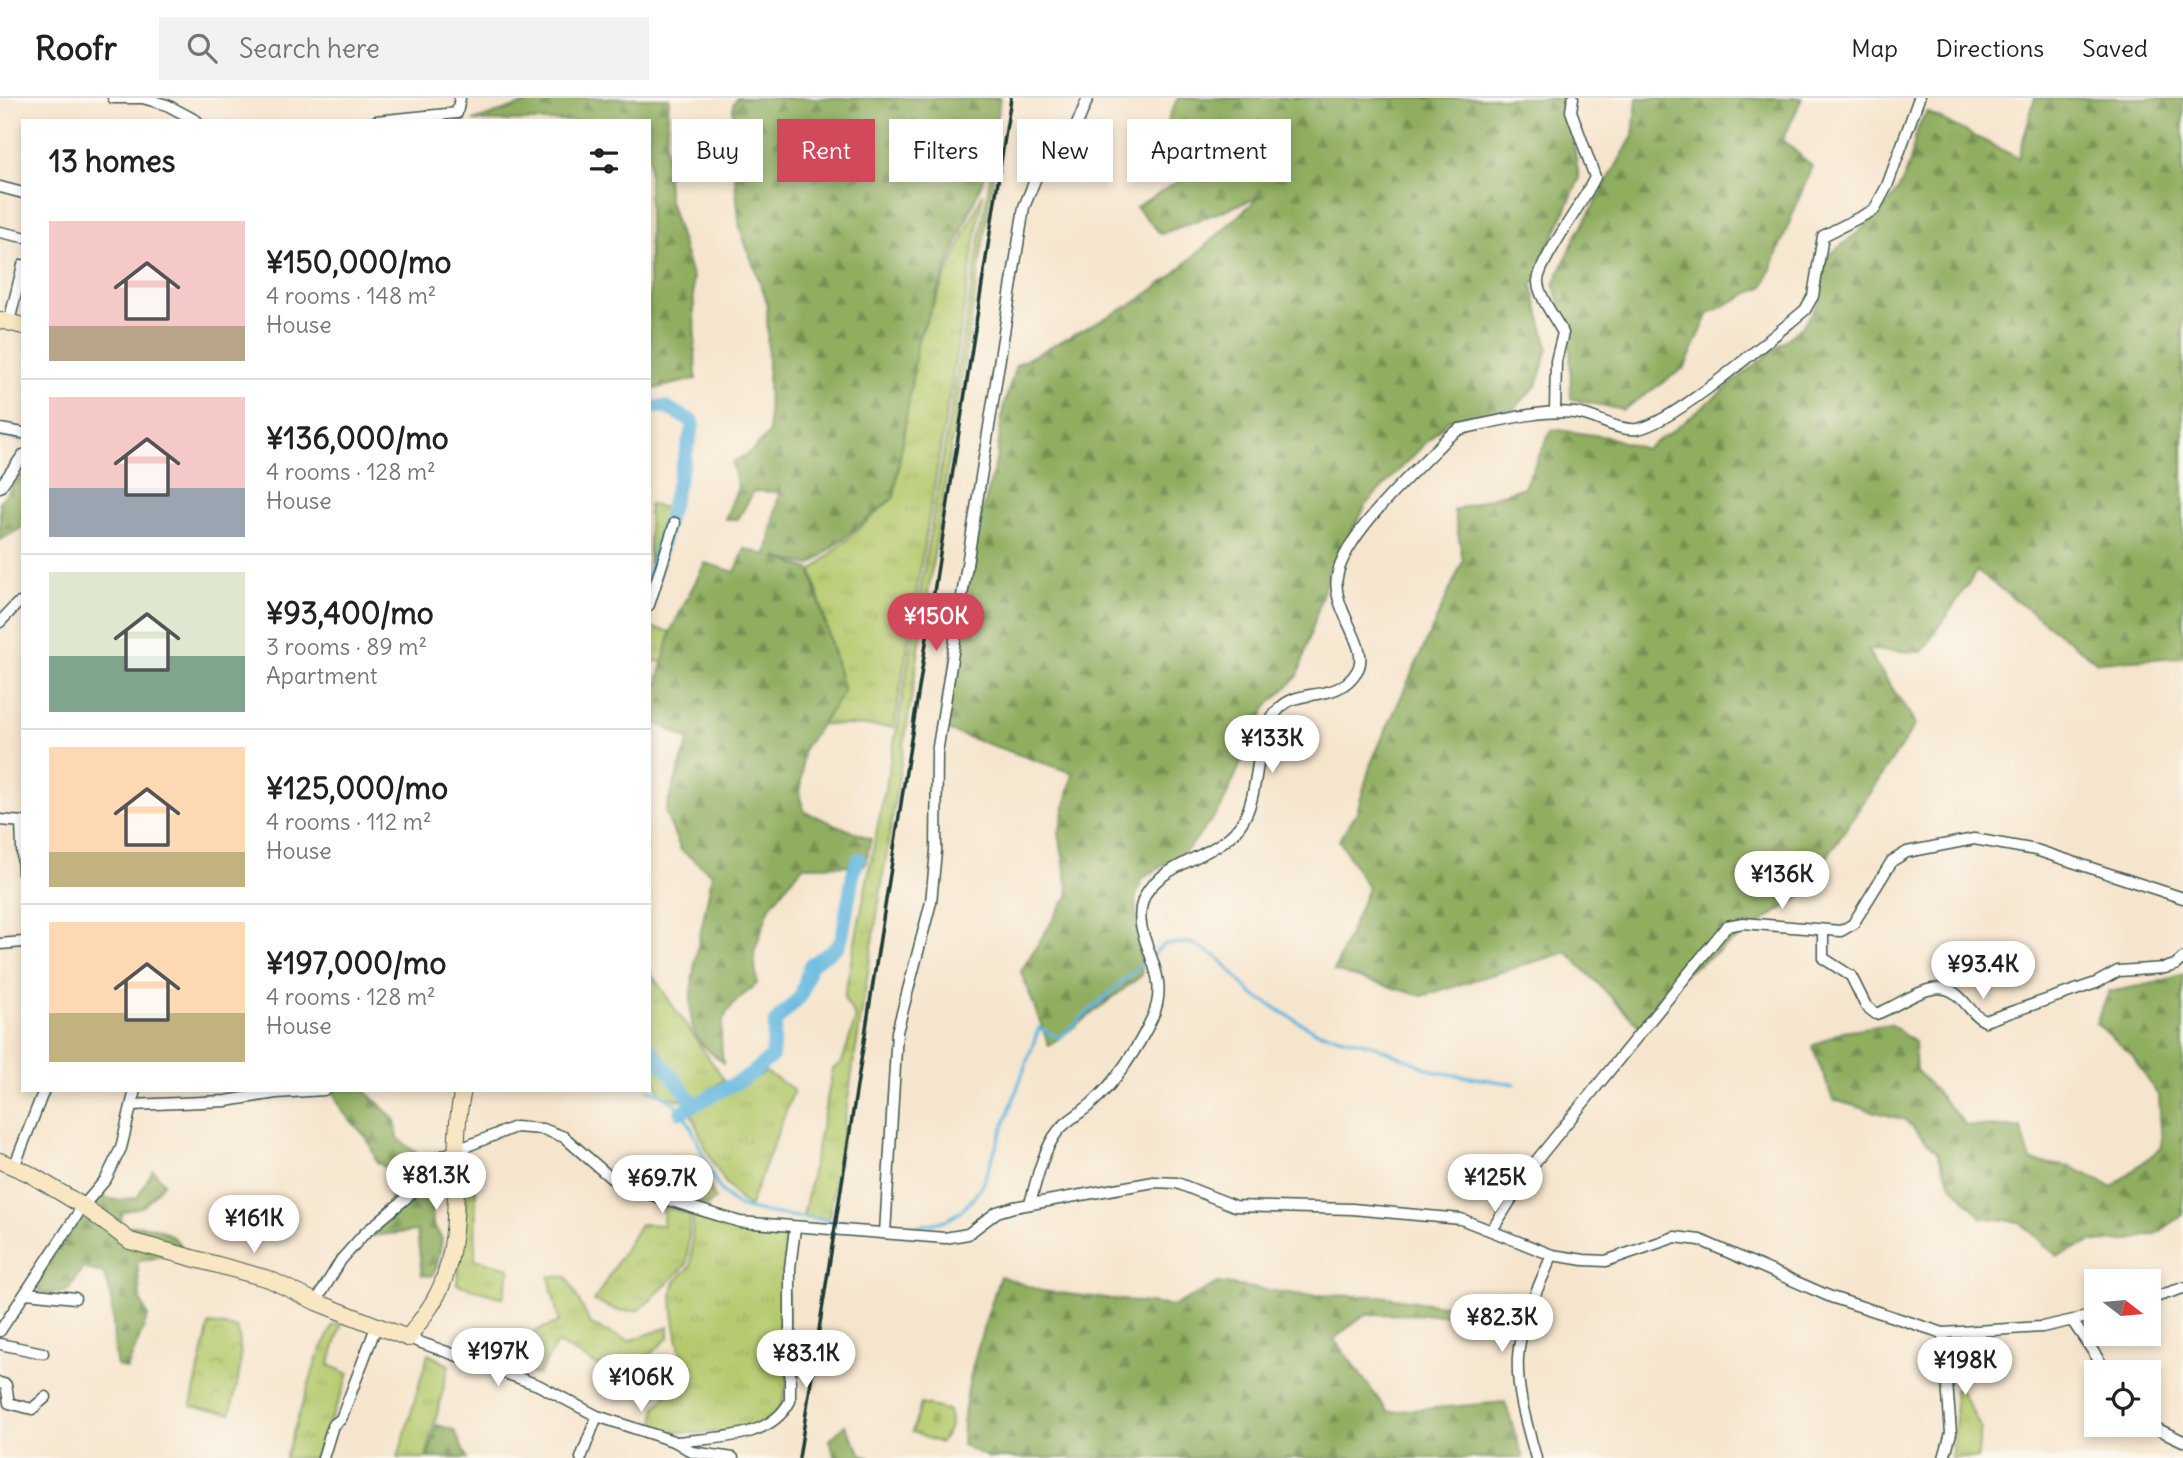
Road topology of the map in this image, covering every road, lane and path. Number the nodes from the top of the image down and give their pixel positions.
1 (113, 98) edge
2 (460, 98) edge
3 (1088, 98) edge
4 (1573, 98) edge
5 (1919, 98) edge
6 (193, 119) edge
7 (396, 119) edge
8 (0, 187) edge
9 (21, 192) edge
10 (0, 232) edge
11 (21, 237) edge
12 (21, 274) edge
13 (10, 322) edge
14 (1555, 412) junction
15 (0, 429) edge
16 (21, 433) edge
17 (21, 458) edge
18 (0, 487) edge
19 (675, 523) dead end
20 (654, 571) edge
21 (651, 591) edge
22 (21, 604) edge
23 (0, 622) edge
24 (0, 820) edge
25 (21, 822) edge
26 (2183, 898) edge
27 (1823, 932) junction
28 (21, 942) edge
29 (0, 944) edge
30 (2183, 958) edge
31 (43, 1092) edge
32 (135, 1092) edge
33 (292, 1092) edge
34 (463, 1092) edge
35 (132, 1105) junction
36 (455, 1150) junction
37 (7, 1164) edge
38 (1030, 1205) junction
39 (83, 1206) junction
40 (795, 1228) junction
41 (1492, 1230) junction
42 (885, 1233) junction
43 (1552, 1255) junction
44 (2183, 1289) edge
45 (26, 1293) junction
46 (2161, 1295) edge
47 (75, 1298) dead end
48 (316, 1302) junction
49 (2084, 1319) edge
50 (2073, 1322) junction
51 (376, 1327) junction
52 (0, 1331) edge
53 (1943, 1333) junction
54 (408, 1338) junction
55 (0, 1344) edge
56 (43, 1353) dead end
57 (2099, 1360) edge
58 (0, 1383) edge
59 (46, 1397) dead end
60 (597, 1416) junction
61 (2161, 1431) edge
62 (2183, 1441) edge
63 (677, 1442) junction
64 (323, 1458) edge
65 (581, 1458) edge
66 (733, 1458) edge
67 (1535, 1458) edge
68 (1944, 1458) edge

1 - 6 street
2 - 7 street
3 - 42 street
4 - 14 street
5 - 14 street
8 - 9 street
10 - 11 street
12 - 13 street
14 - 38 street
15 - 16 street
17 - 18 street
19 - 20 street
20 - 21 street
22 - 23 street
24 - 25 street
26 - 27 street
27 - 30 street
27 - 41 street
28 - 29 street
31 - 37 street
32 - 35 street
33 - 35 street
34 - 36 street
35 - 39 street
36 - 40 street
36 - 48 street
36 - 54 street
37 - 39 street
38 - 41 street
38 - 42 street
39 - 45 street
39 - 48 street
40 - 42 street
40 - 63 street
41 - 43 street
43 - 53 street
43 - 67 street
44 - 46 street
45 - 47 street
45 - 52 street
48 - 51 street
49 - 50 street
50 - 53 street
50 - 57 street
51 - 54 street
51 - 64 street
53 - 68 street
54 - 60 street
55 - 56 street
58 - 59 street
60 - 63 street
60 - 65 street
61 - 62 street
63 - 66 street

